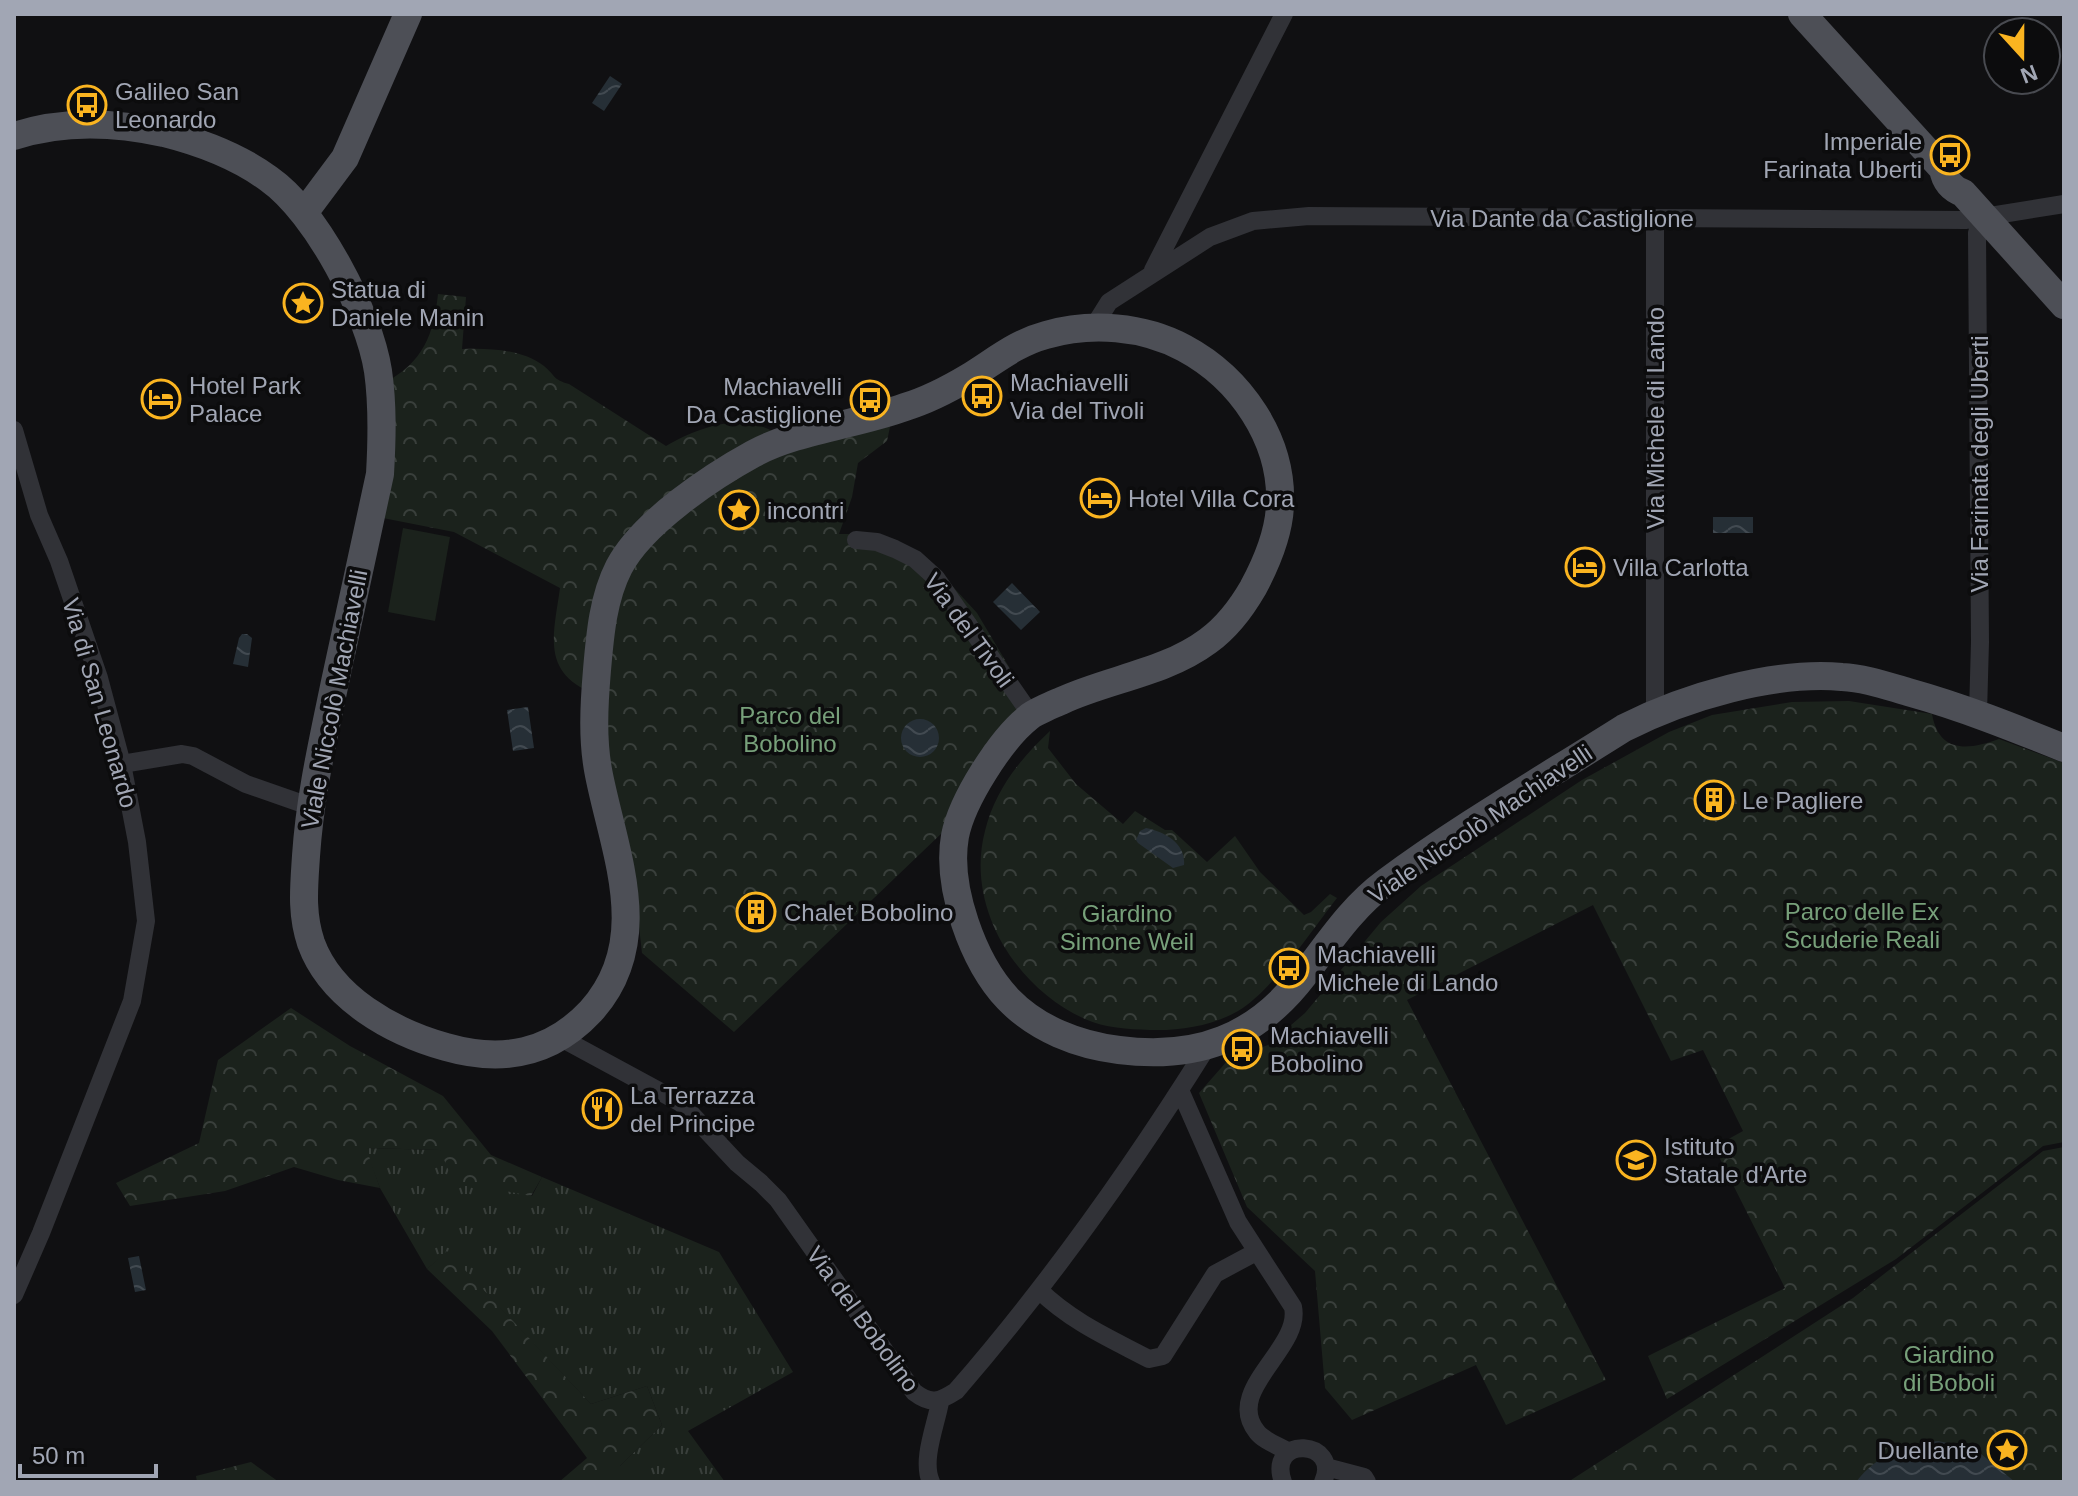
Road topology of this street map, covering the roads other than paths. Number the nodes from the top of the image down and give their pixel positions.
1 (408, 14) edge
2 (1284, 14) edge
3 (1802, 14) edge
4 (14, 136) edge
5 (2064, 204) edge
6 (304, 213) junction
7 (1983, 216) junction
8 (1655, 219) junction
9 (1152, 273) junction
10 (2064, 305) edge
11 (1094, 326) junction
12 (14, 430) edge
13 (856, 540) dead end
14 (1655, 712) junction
15 (1978, 713) junction
16 (1031, 715) junction
17 (2064, 748) edge
18 (122, 764) junction
19 (309, 806) junction
20 (561, 1038) junction
21 (1207, 1047) junction
22 (1180, 1090) junction
23 (1256, 1252) junction
24 (1039, 1290) junction
25 (14, 1295) edge
26 (940, 1402) junction
27 (1289, 1452) junction
28 (1324, 1475) edge
29 (931, 1482) edge
30 (1283, 1482) edge
31 (1367, 1482) edge

1 - 6 main road
2 - 9 street
3 - 7 main road
4 - 6 main road, Viale Niccolò Machiavelli
5 - 7 street, Via Dante da Castiglione
6 - 19 main road, Viale Niccolò Machiavelli
7 - 8 street, Via Dante da Castiglione
7 - 10 main road
7 - 15 street, Via Farinata degli Uberti
8 - 9 street, Via Dante da Castiglione
8 - 14 street, Via Michele di Lando
9 - 11 street, Via Dante da Castiglione
11 - 16 main road, Viale Niccolò Machiavelli
11 - 20 main road, Viale Niccolò Machiavelli
12 - 18 street, Via di San Leonardo
13 - 16 street, Via del Tivoli
14 - 15 main road, Viale Niccolò Machiavelli
14 - 21 main road, Viale Niccolò Machiavelli
15 - 17 main road, Viale Niccolò Machiavelli
16 - 21 main road, Viale Niccolò Machiavelli
18 - 19 street
18 - 25 street, Via di San Leonardo
19 - 20 main road, Viale Niccolò Machiavelli
20 - 26 street, Via del Bobolino
21 - 22 street, Via del Bobolino
22 - 23 street
22 - 24 street, Via del Bobolino
23 - 24 street
23 - 27 street
24 - 26 street, Via del Bobolino
26 - 29 street
27 - 28 street
27 - 30 street
28 - 31 street

